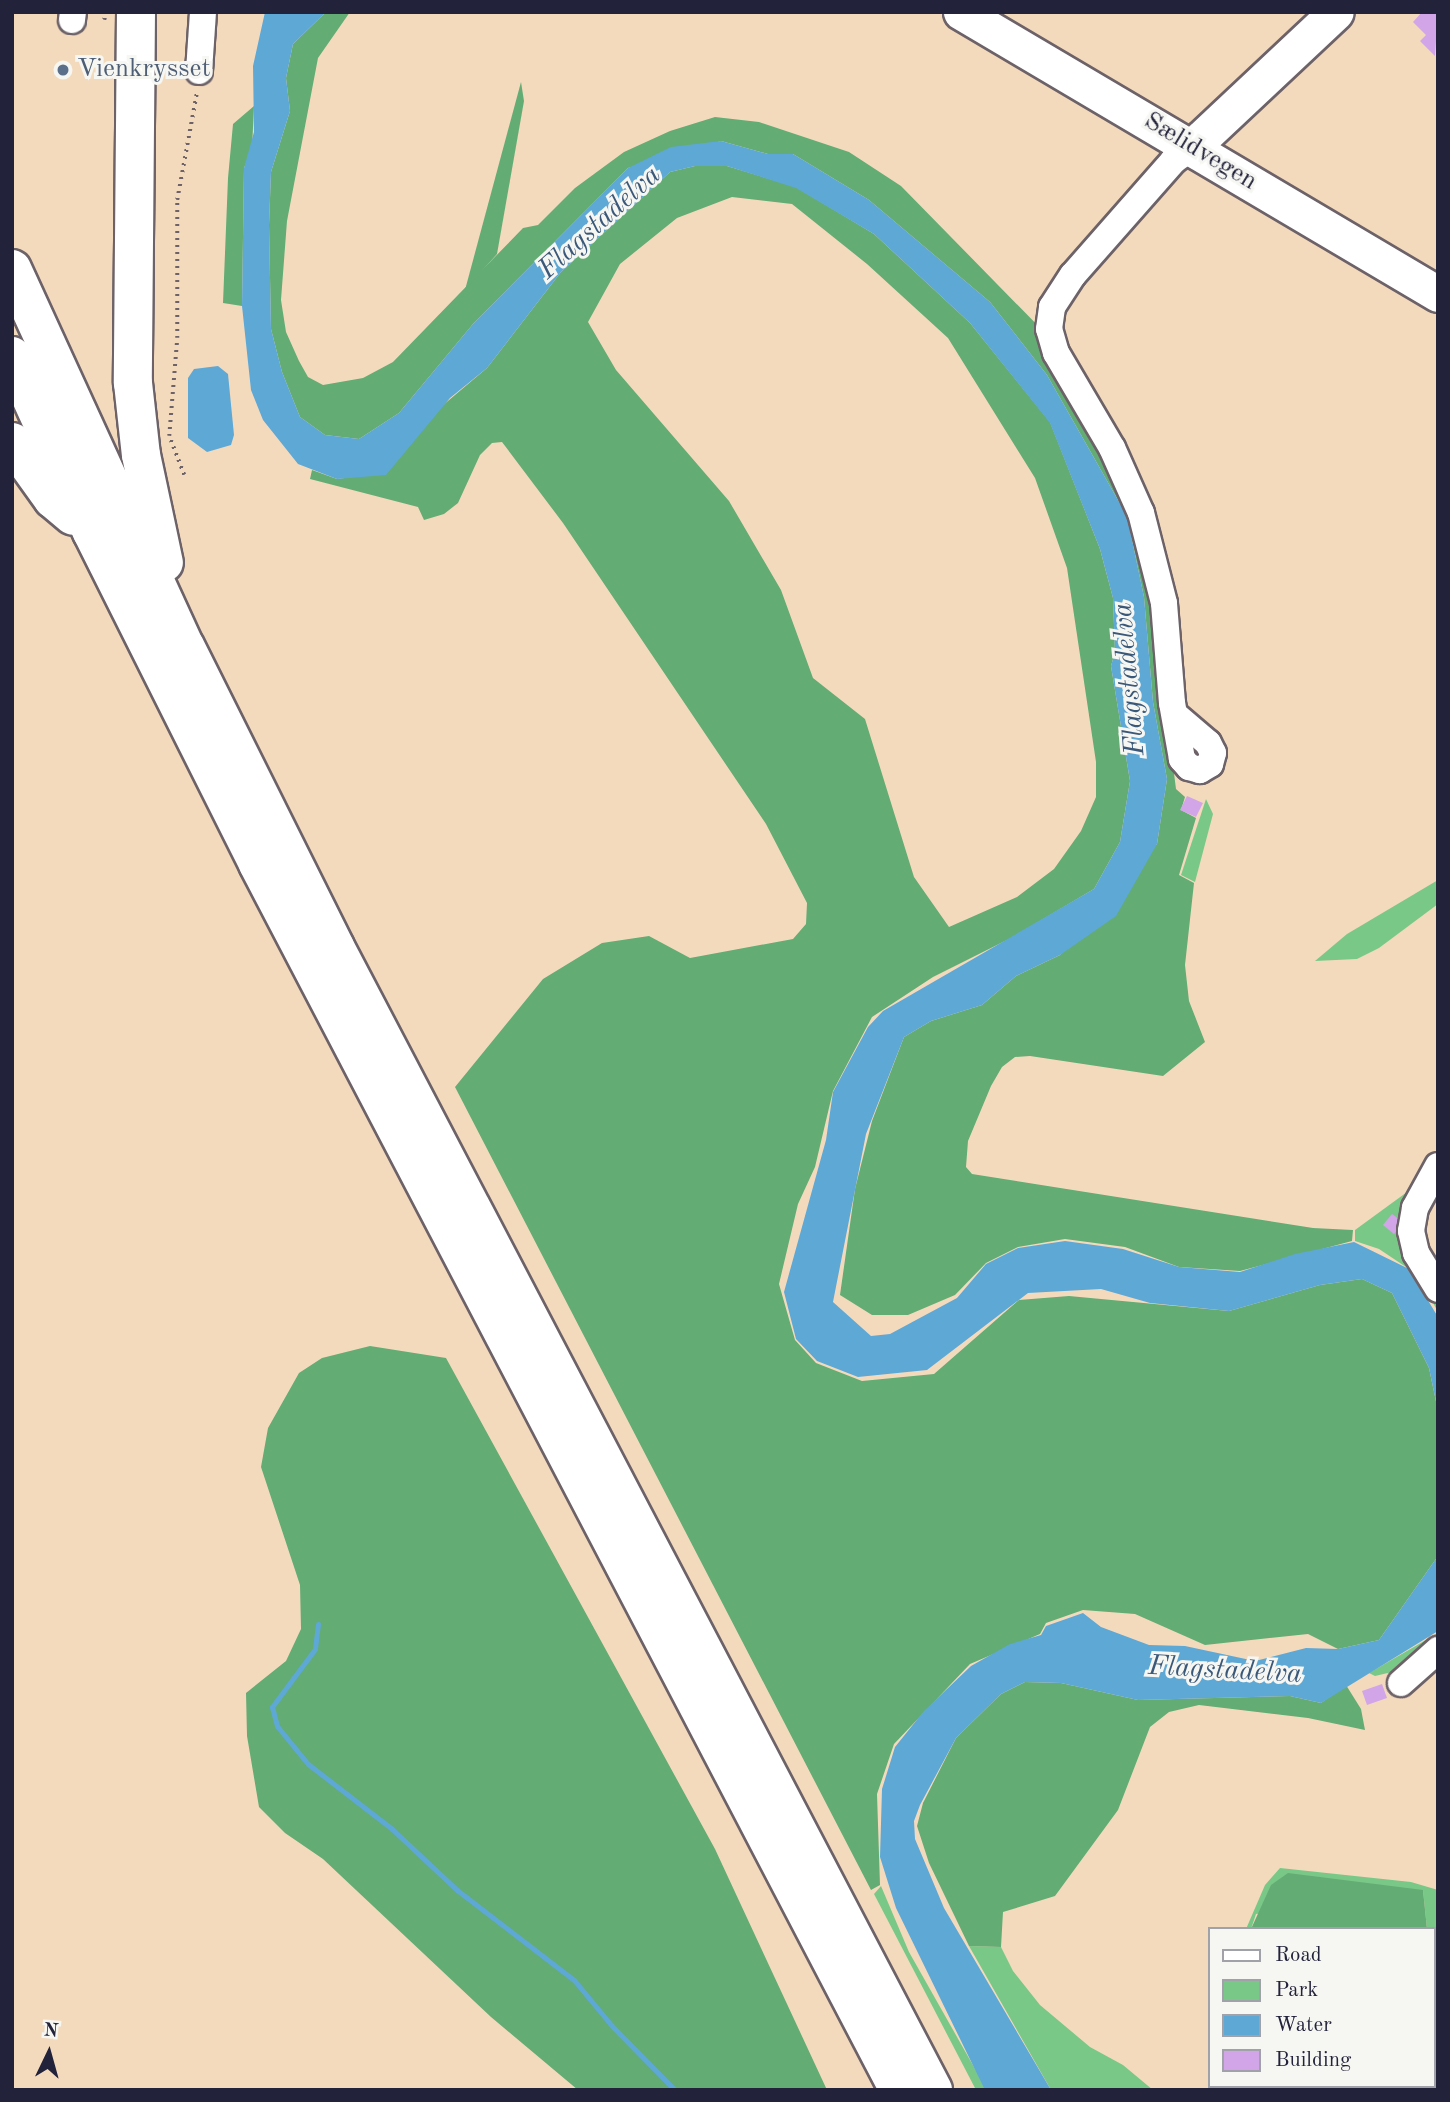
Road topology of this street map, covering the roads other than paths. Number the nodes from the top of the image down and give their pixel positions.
1 (203, 12) edge
2 (961, 12) edge
3 (1336, 12) edge
4 (120, 16) edge
5 (198, 71) road end
6 (1205, 155) junction
7 (12, 269) edge
8 (1438, 294) edge
9 (12, 356) edge
10 (12, 442) edge
11 (92, 532) junction
12 (186, 646) junction
13 (1174, 715) dead end
14 (1438, 1166) edge
15 (1438, 1289) edge
16 (1438, 1650) edge
17 (1401, 1683) dead end
18 (899, 2090) edge
19 (933, 2090) edge

1 - 5 lane
2 - 6 main road, Sælidvegen
3 - 6 main road
4 - 12 highway
6 - 8 main road, Sælidvegen
6 - 13 lane
7 - 12 highway
9 - 11 highway
10 - 11 highway
11 - 18 highway
12 - 19 highway
14 - 15 lane
16 - 17 lane

